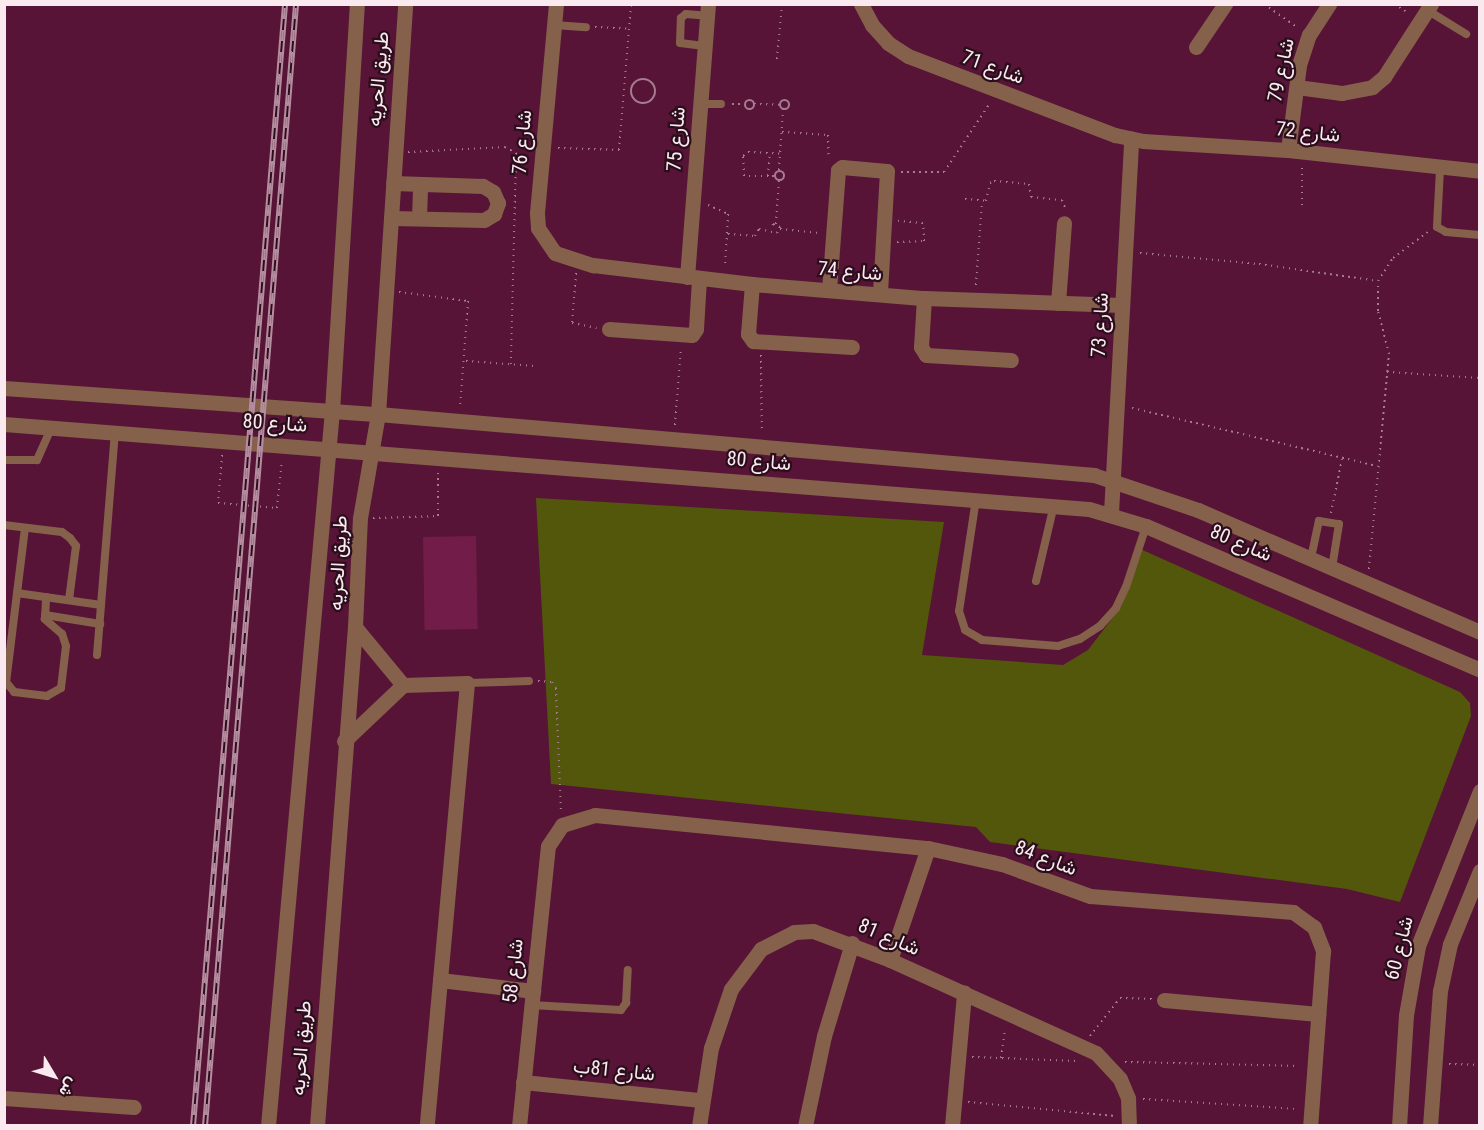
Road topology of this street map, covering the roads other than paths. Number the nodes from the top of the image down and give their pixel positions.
1 (357, 4) edge
2 (405, 4) edge
3 (556, 4) edge
4 (861, 4) edge
5 (1225, 4) edge
6 (1329, 4) edge
7 (1429, 8) edge
8 (707, 10) edge
9 (554, 25) junction
10 (586, 27) road end
11 (1466, 34) dead end
12 (705, 46) junction
13 (1196, 48) dead end
14 (1297, 87) junction
15 (700, 104) junction
16 (721, 104) road end
17 (1131, 139) junction
18 (1295, 151) junction
19 (1440, 169) junction
20 (1479, 171) edge
21 (393, 183) junction
22 (420, 184) junction
23 (391, 218) junction
24 (419, 218) junction
25 (1064, 223) road end
26 (1479, 236) edge
27 (577, 262) joint
28 (693, 277) junction
29 (752, 284) junction
30 (829, 290) junction
31 (880, 294) junction
32 (924, 298) junction
33 (1058, 303) junction
34 (1122, 305) junction
35 (609, 329) road end
36 (852, 347) dead end
37 (1011, 360) dead end
38 (4, 388) edge
39 (332, 411) junction
40 (378, 414) junction
41 (4, 424) edge
42 (52, 427) junction
43 (115, 432) junction
44 (329, 448) junction
45 (373, 451) junction
46 (4, 460) edge
47 (1113, 480) junction
48 (976, 499) junction
49 (1054, 505) junction
50 (1111, 513) junction
51 (4, 525) edge
52 (1146, 526) junction
53 (25, 528) junction
54 (1311, 558) junction
55 (1332, 568) junction
56 (1036, 581) dead end
57 (17, 593) junction
58 (46, 597) junction
59 (69, 600) junction
60 (101, 605) junction
61 (45, 615) junction
62 (100, 624) junction
63 (355, 627) junction
64 (1479, 632) edge
65 (97, 655) dead end
66 (1479, 670) edge
67 (529, 681) road end
68 (467, 683) junction
69 (403, 685) junction
70 (344, 741) junction
71 (1479, 791) edge
72 (562, 825) joint
73 (928, 848) junction
74 (1479, 871) edge
75 (852, 943) junction
76 (890, 960) junction
77 (628, 970) dead end
78 (440, 980) junction
79 (964, 993) junction
80 (532, 998) junction
81 (1164, 1000) road end
82 (1318, 1014) junction
83 (523, 1082) junction
84 (4, 1098) edge
85 (701, 1100) junction
86 (134, 1107) dead end
87 (1310, 1118) edge
88 (1130, 1121) edge
89 (268, 1125) edge
90 (317, 1125) edge
91 (427, 1125) edge
92 (519, 1125) edge
93 (699, 1125) edge
94 (805, 1125) edge
95 (952, 1125) edge
96 (1399, 1125) edge
97 (1430, 1125) edge

1 - 39 street, طريق الحريه
2 - 21 street, طريق الحريه
3 - 9 street, شارع 76
4 - 17 street, شارع 71
5 - 13 street
6 - 14 street, شارع 79
7 - 11 lane
7 - 14 street
8 - 12 street, شارع 75
8 - 12 lane
9 - 10 lane
9 - 27 street, شارع 76
12 - 15 street, شارع 75
14 - 18 street, شارع 79
15 - 16 lane
15 - 28 street, شارع 75
17 - 18 street, شارع 72
17 - 34 street, شارع 73
18 - 19 street, شارع 72
19 - 20 street, شارع 72
19 - 26 lane
21 - 22 street
21 - 23 street, طريق الحريه
22 - 24 street
22 - 24 street
23 - 24 street
23 - 40 street, طريق الحريه
25 - 33 street
27 - 28 street, شارع 74
28 - 29 street, شارع 74
28 - 35 street, شارع 75
29 - 30 street, شارع 74
29 - 36 street
30 - 31 street, شارع 74
30 - 31 street
31 - 32 street, شارع 74
32 - 33 street, شارع 74
32 - 37 street
33 - 34 street, شارع 74
34 - 47 street, شارع 73
38 - 39 street, شارع 80
39 - 40 street, شارع 80
39 - 44 street, طريق الحريه
40 - 45 street, طريق الحريه
40 - 47 street, شارع 80
41 - 42 street, شارع 80
42 - 43 street, شارع 80
42 - 46 lane
43 - 44 street, شارع 80
43 - 60 lane
44 - 45 street, شارع 80
44 - 89 street, طريق الحريه
45 - 48 street, شارع 80
45 - 63 street, طريق الحريه
47 - 50 street, شارع 73
47 - 54 street, شارع 80
48 - 49 street, شارع 80
48 - 52 lane
49 - 50 street, شارع 80
49 - 56 lane
50 - 52 street, شارع 80
51 - 53 lane
52 - 66 street, شارع 80
53 - 57 lane
53 - 59 lane
54 - 55 street, شارع 80
54 - 55 lane
55 - 64 street, شارع 80
57 - 58 lane
57 - 61 lane
58 - 59 lane
58 - 61 lane
59 - 60 lane
60 - 62 lane
61 - 62 lane
62 - 65 lane
63 - 69 street
63 - 70 street, طريق الحريه
67 - 68 lane
68 - 69 street
68 - 78 street
69 - 70 street
70 - 90 street, طريق الحريه
71 - 96 street, شارع 60
72 - 73 street, شارع 84
72 - 80 street, شارع 58
73 - 76 street
73 - 82 street, شارع 84
74 - 97 street
75 - 76 street, شارع 81
75 - 85 street, شارع 81
75 - 94 street
76 - 79 street, شارع 81
77 - 80 lane
78 - 80 street
78 - 91 street
79 - 88 street, شارع 81
79 - 95 street
80 - 83 street, شارع 58
81 - 82 street
82 - 87 street, شارع 84
83 - 85 street, شارع 81ب
83 - 92 street, شارع 58
84 - 86 street
85 - 93 street, شارع 81

